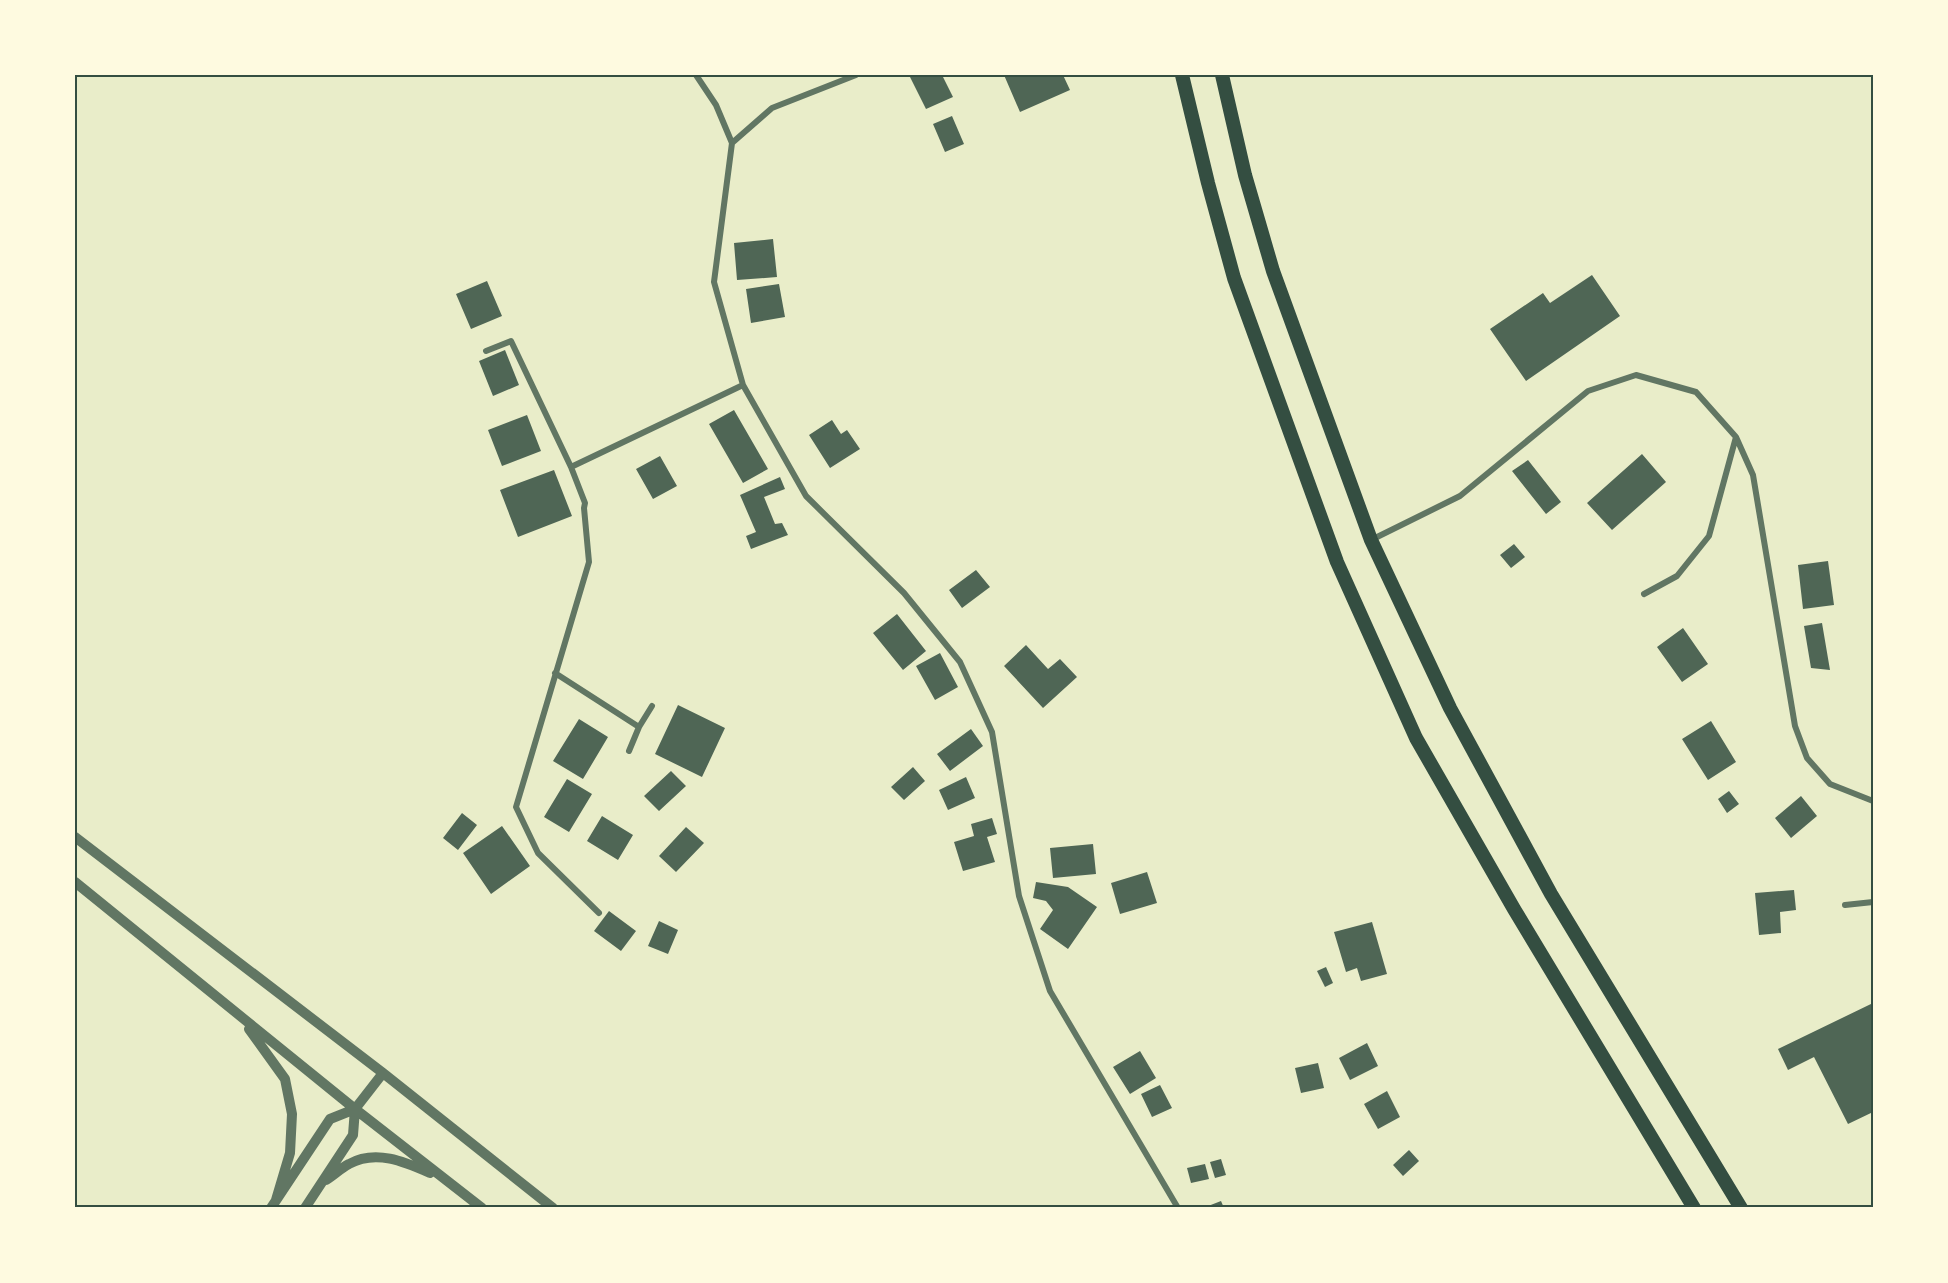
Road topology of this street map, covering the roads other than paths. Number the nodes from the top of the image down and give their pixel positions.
1 (696, 75) edge
2 (856, 75) edge
3 (1182, 75) edge
4 (1222, 75) edge
5 (732, 143) junction
6 (486, 351) dead end
7 (743, 385) junction
8 (1736, 437) junction
9 (571, 467) junction
10 (1371, 540) junction
11 (1644, 594) dead end
12 (555, 673) junction
13 (652, 705) dead end
14 (639, 727) junction
15 (629, 751) dead end
16 (1873, 801) edge
17 (75, 837) edge
18 (75, 882) edge
19 (1873, 902) edge
20 (1845, 905) dead end
21 (599, 913) dead end
22 (240, 1016) junction
23 (383, 1073) junction
24 (356, 1109) junction
25 (445, 1180) junction
26 (321, 1184) junction
27 (274, 1204) edge
28 (305, 1208) edge
29 (482, 1208) edge
30 (553, 1208) edge
31 (1178, 1208) edge
32 (1694, 1208) edge
33 (1741, 1208) edge

1 - 5 street
2 - 5 street
3 - 32 highway
4 - 10 highway
5 - 7 street
6 - 9 street
7 - 9 street
7 - 31 street
8 - 10 street
8 - 11 street
8 - 16 street
9 - 12 street
10 - 33 highway
12 - 14 street
12 - 21 street
13 - 14 street
14 - 15 street
17 - 23 street
18 - 22 street
19 - 20 street
22 - 24 street
22 - 27 street
23 - 24 street
23 - 30 street
24 - 25 street
24 - 26 street
24 - 27 street
25 - 26 street
25 - 29 street
26 - 28 street

